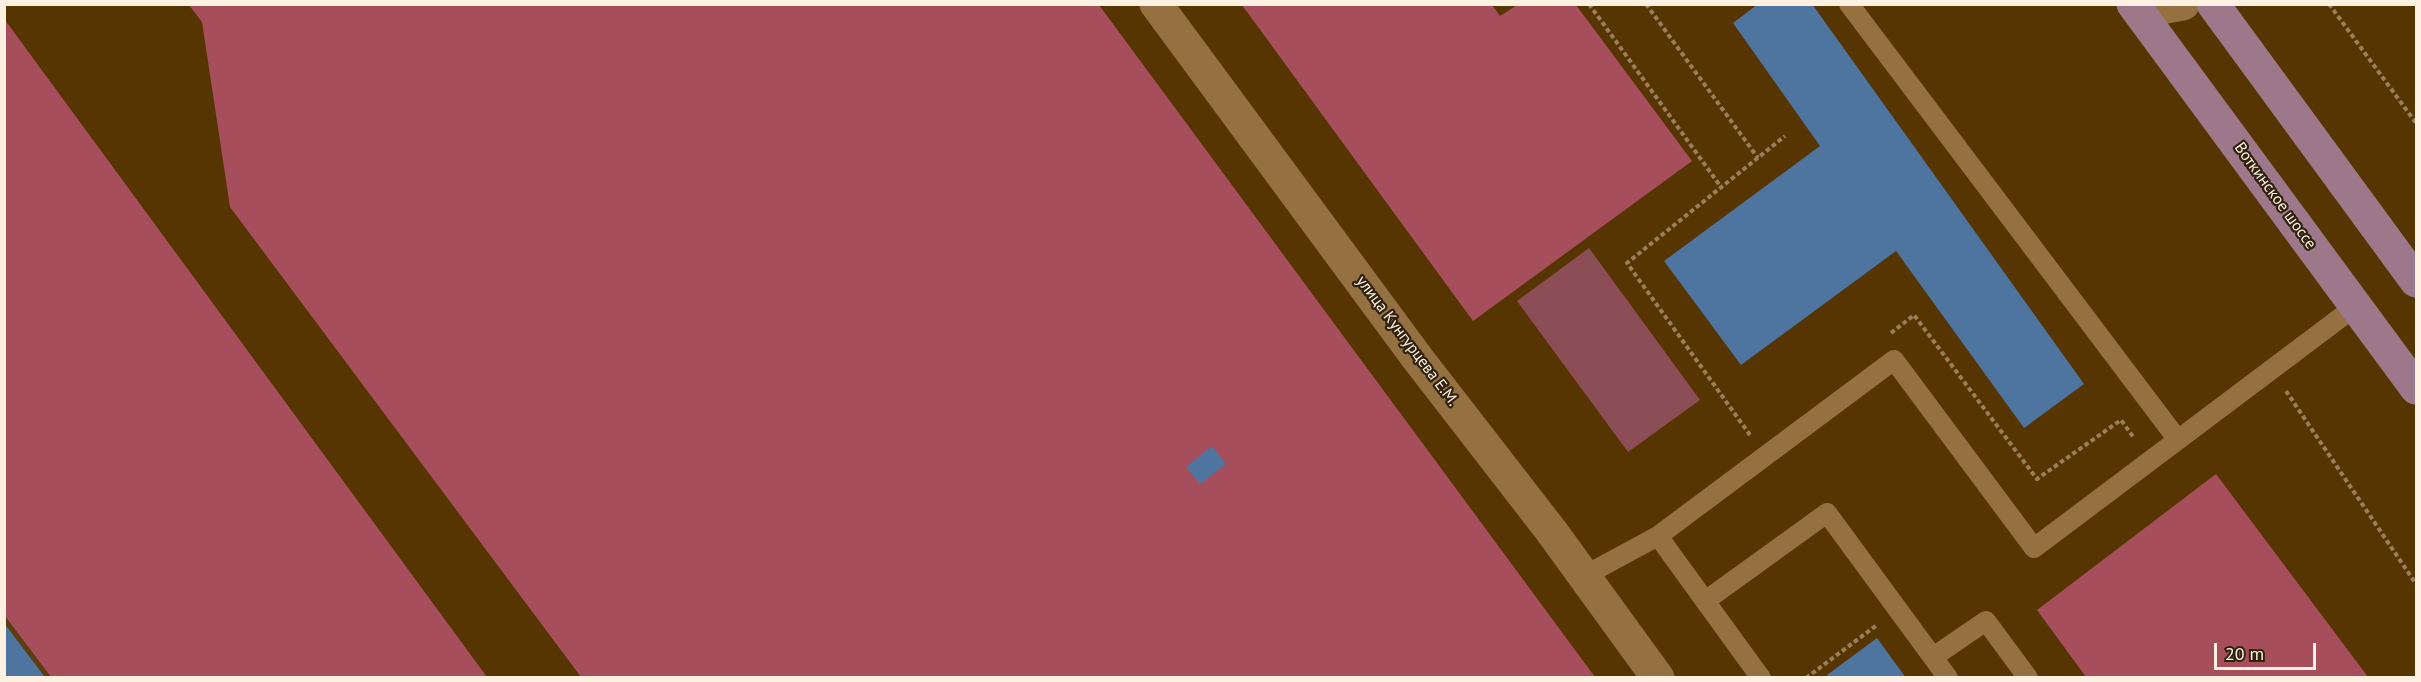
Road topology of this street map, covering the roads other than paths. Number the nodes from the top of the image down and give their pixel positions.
1 (1156, 4) edge
2 (1849, 4) edge
3 (2183, 4) edge
4 (2213, 4) edge
5 (2139, 7) edge
6 (2416, 281) edge
7 (2356, 306) junction
8 (2416, 388) edge
9 (2178, 440) junction
10 (1658, 536) junction
11 (1584, 576) junction
12 (1706, 601) junction
13 (1933, 657) junction
14 (1658, 678) edge
15 (1761, 678) edge
16 (1948, 678) edge
17 (2028, 678) edge

1 - 11 street, улица Кунгурцева Е.М.
2 - 9 lane
3 - 5 street
4 - 6 main road
5 - 7 main road, Воткинское шоссе
7 - 8 main road, Воткинское шоссе
7 - 9 lane
9 - 10 lane
10 - 11 lane
10 - 12 lane
11 - 14 street, улица Кунгурцева Е.М.
12 - 13 lane
12 - 15 lane
13 - 16 lane
13 - 17 lane

